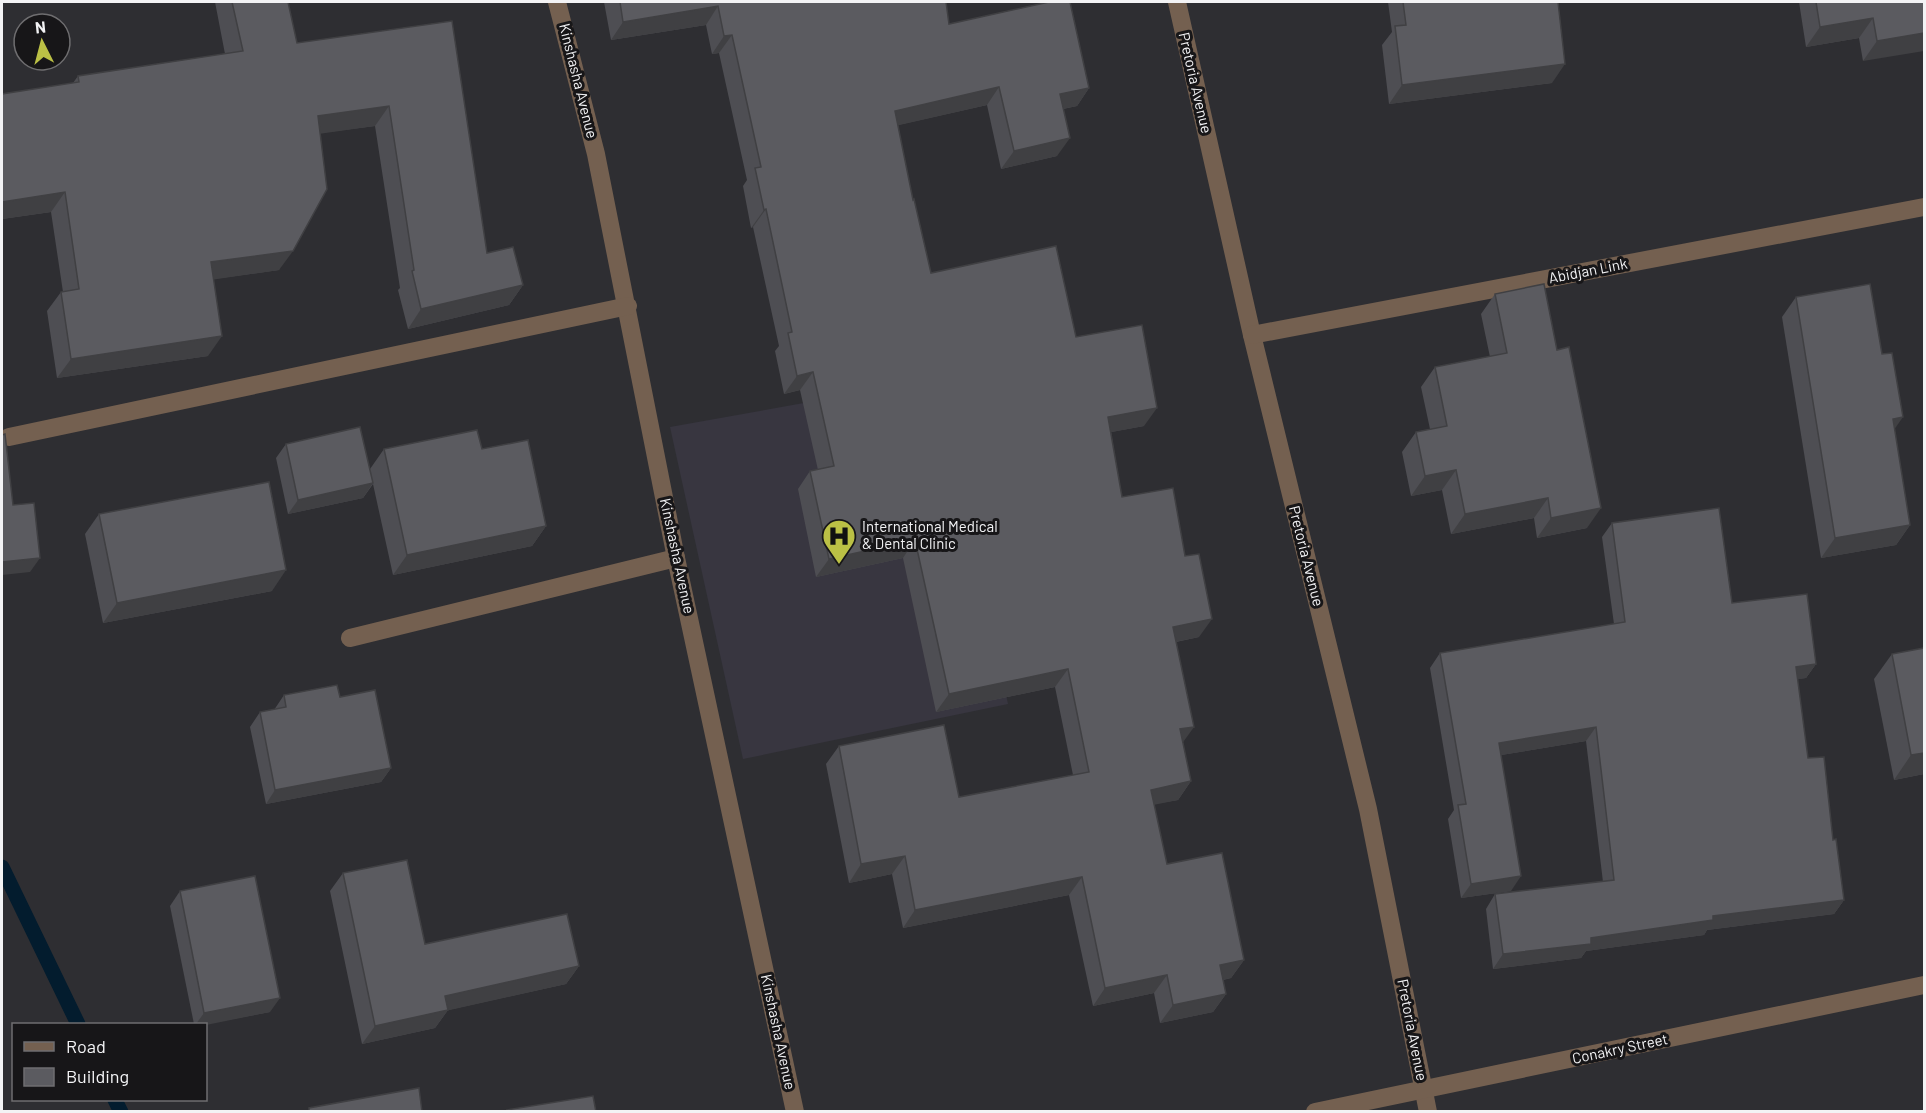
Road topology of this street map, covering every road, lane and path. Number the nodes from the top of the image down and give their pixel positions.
1 (557, 2) edge
2 (1177, 2) edge
3 (1924, 207) edge
4 (628, 306) junction
5 (1252, 335) junction
6 (9, 437) dead end
7 (676, 558) junction
8 (350, 638) dead end
9 (1924, 985) edge
10 (1424, 1090) junction
11 (795, 1112) edge
12 (1315, 1112) edge
13 (1428, 1112) edge

1 - 4 street, Kinshasha Avenue
2 - 5 street, Pretoria Avenue
3 - 5 street, Abidjan Link
4 - 6 street
4 - 7 street, Kinshasha Avenue
5 - 10 street, Pretoria Avenue
7 - 8 street
7 - 11 street, Kinshasha Avenue
9 - 10 street, Conakry Street
10 - 12 street, Conakry Street
10 - 13 street, Pretoria Avenue

